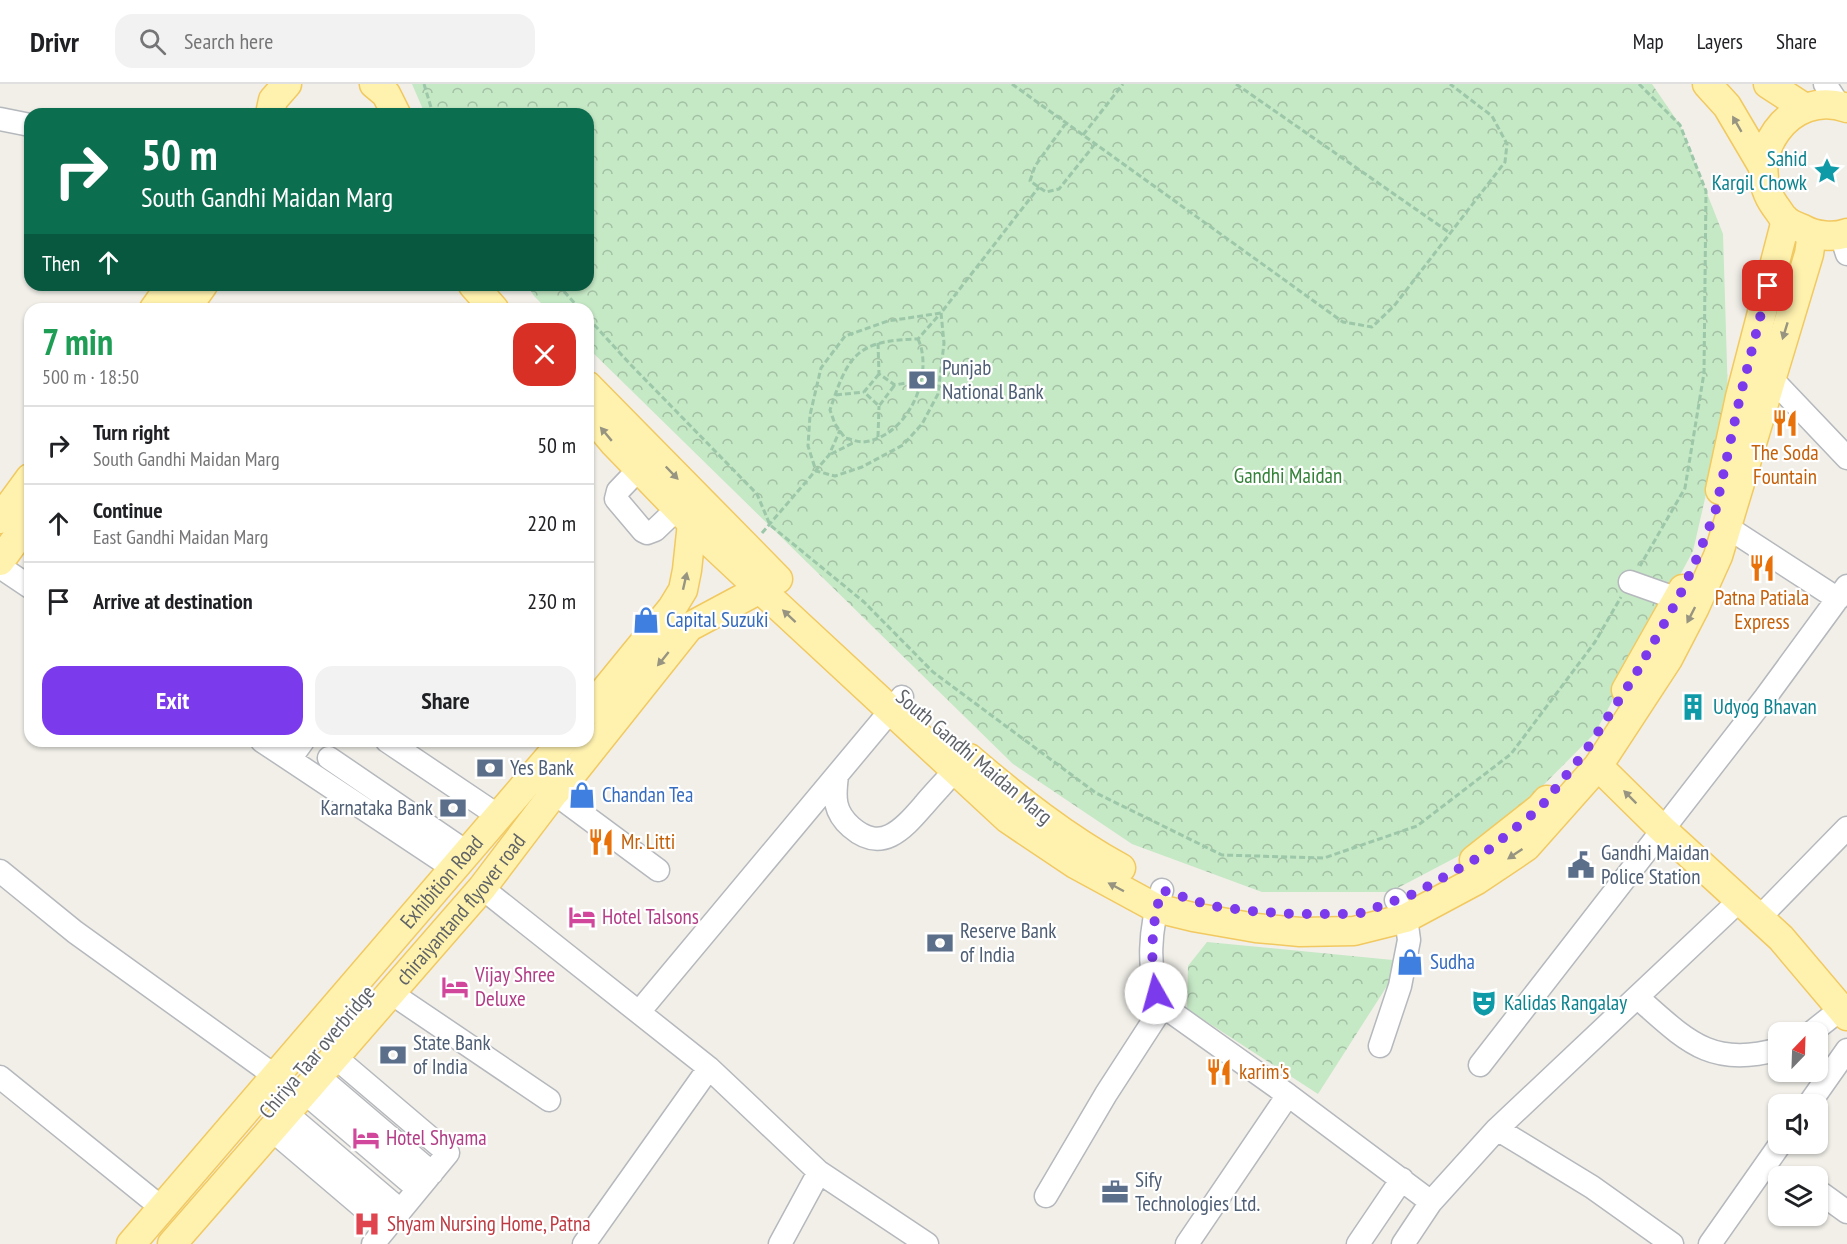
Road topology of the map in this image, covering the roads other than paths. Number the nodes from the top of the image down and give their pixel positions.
1 (1707, 84) edge
2 (1768, 84) edge
3 (1837, 99) edge
4 (1805, 108) junction
5 (0, 119) edge
6 (24, 124) edge
7 (1762, 167) junction
8 (1786, 220) junction
9 (1812, 234) junction
10 (1845, 241) edge
11 (478, 291) edge
12 (501, 291) edge
13 (489, 303) edge
14 (512, 303) edge
15 (1771, 378) junction
16 (594, 392) edge
17 (594, 419) edge
18 (1847, 458) edge
19 (639, 468) junction
20 (24, 486) edge
21 (685, 516) junction
22 (0, 519) edge
23 (1727, 527) junction
24 (24, 528) edge
25 (746, 548) junction
26 (0, 561) edge
27 (0, 567) edge
28 (24, 582) edge
29 (1630, 582) road end
30 (760, 589) junction
31 (1843, 592) edge
32 (1678, 599) junction
33 (594, 704) edge
34 (896, 704) junction
35 (594, 730) edge
36 (271, 747) edge
37 (299, 747) edge
38 (396, 747) edge
39 (578, 747) edge
40 (329, 758) dead end
41 (290, 759) junction
42 (1592, 759) junction
43 (955, 770) junction
44 (556, 771) edge
45 (837, 776) junction
46 (500, 817) junction
47 (1847, 828) edge
48 (1662, 829) junction
49 (460, 861) junction
50 (658, 870) dead end
51 (0, 871) edge
52 (482, 888) junction
53 (1159, 899) junction
54 (1401, 909) junction
55 (1749, 909) junction
56 (391, 993) junction
57 (1637, 997) junction
58 (1163, 1006) junction
59 (639, 1012) junction
60 (1844, 1013) edge
61 (1828, 1022) edge
62 (1380, 1046) dead end
63 (1847, 1050) edge
64 (1768, 1051) edge
65 (1480, 1065) dead end
66 (708, 1068) junction
67 (275, 1076) junction
68 (0, 1077) edge
69 (303, 1094) junction
70 (1816, 1094) edge
71 (1288, 1095) junction
72 (549, 1100) dead end
73 (1497, 1129) junction
74 (1773, 1154) edge
75 (819, 1172) junction
76 (1402, 1179) junction
77 (425, 1181) junction
78 (1046, 1196) dead end
79 (1828, 1198) edge
80 (1431, 1202) junction
81 (162, 1208) junction
82 (1847, 1212) edge
83 (386, 1227) edge
84 (131, 1244) edge
85 (152, 1244) edge
86 (172, 1244) edge
87 (584, 1244) edge
88 (780, 1244) edge
89 (927, 1244) edge
90 (1187, 1244) edge
91 (1358, 1244) edge
92 (1404, 1244) edge
93 (1672, 1244) edge
94 (1710, 1244) edge

7 -> 1 main road
2 - 4 main road
3 - 4 main road
4 - 7 main road
5 - 6 street
7 - 8 main road
8 - 9 main road
8 - 32 main road
9 - 10 main road
9 -> 15 main road
11 - 13 main road
12 - 14 main road
15 - 18 street
15 - 23 main road
16 -> 25 main road, South Gandhi Maidan Marg
19 -> 17 main road
19 - 21 main road
19 - 21 street
20 - 22 main road
21 - 30 main road
33 -> 21 main road
23 - 31 street
23 -> 42 main road
24 - 26 main road
25 - 30 main road
25 - 34 main road, South Gandhi Maidan Marg
27 - 28 street
29 - 32 street
34 -> 30 main road
30 -> 35 main road, chiraiyantand flyover road
31 - 48 street
32 - 42 main road
34 - 43 main road
34 - 45 street
34 - 53 main road, South Gandhi Maidan Marg
36 - 41 street
37 - 41 street
38 - 46 street
39 -> 44 main road, chiraiyantand flyover road
40 - 49 street
41 - 49 street
48 -> 42 main road
42 - 54 main road, South Gandhi Maidan Marg
43 - 45 street
53 -> 43 main road
44 - 46 main road, Exhibition Road
44 - 50 street
44 - 52 main road, chiraiyantand flyover road
44 - 85 main road, Chiriya Taar overbridge
45 - 59 street
46 - 49 main road, Exhibition Road
47 - 55 street
48 - 55 main road
48 - 65 street
49 - 67 main road, Exhibition Road
51 - 67 street
52 - 56 main road, chiraiyantand flyover road
52 - 59 street
53 - 54 main road, South Gandhi Maidan Marg
53 - 58 street
54 - 62 street
55 - 57 street
55 - 60 main road
56 - 69 main road, chiraiyantand flyover road
56 - 72 street
57 - 64 street
57 - 73 street
58 - 71 street
58 - 78 street
59 - 66 street
60 - 61 street
63 - 70 street
66 - 75 street
66 - 87 street
67 - 81 main road, Exhibition Road
68 - 81 street
69 - 77 street
69 - 77 street
69 - 83 street
69 - 86 main road, chiraiyantand flyover road
71 - 76 street
71 - 90 street
73 - 80 street
73 - 93 street
74 - 94 street
75 - 88 street
75 - 89 street
76 - 80 street
76 - 91 street
77 - 83 street
79 - 82 street
80 - 92 street
81 - 84 main road, Exhibition Road

